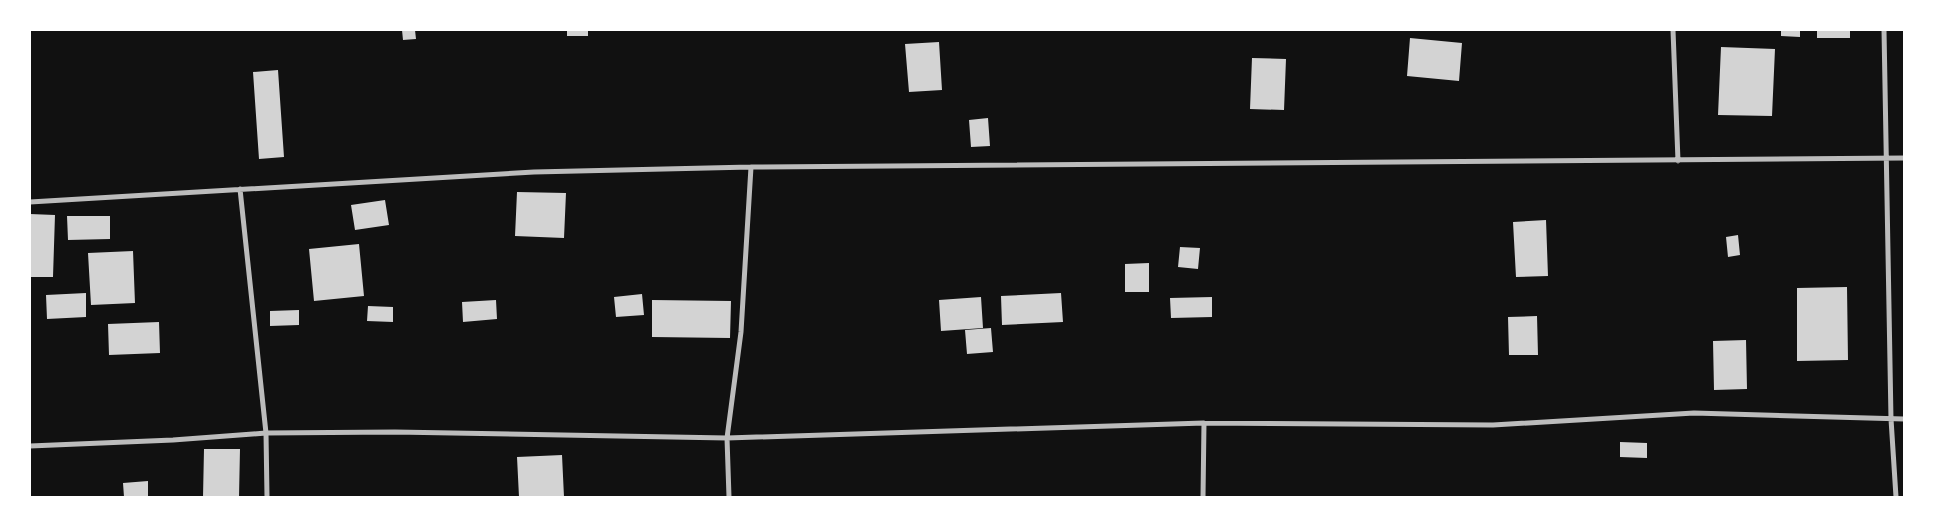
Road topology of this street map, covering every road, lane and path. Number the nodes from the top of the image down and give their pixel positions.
1 (1673, 30) edge
2 (1884, 30) edge
3 (1886, 158) junction
4 (1904, 158) edge
5 (1678, 161) junction
6 (751, 167) junction
7 (240, 189) junction
8 (30, 202) edge
9 (1891, 419) junction
10 (1904, 419) edge
11 (1204, 423) junction
12 (266, 433) junction
13 (727, 438) junction
14 (30, 446) edge
15 (267, 497) edge
16 (729, 497) edge
17 (1203, 497) edge
18 (1896, 497) edge

1 - 5 street
2 - 3 street
3 - 4 street
3 - 5 street
3 - 9 street
5 - 6 street
6 - 7 street
6 - 13 street
7 - 8 street
7 - 12 street
9 - 10 street
9 - 11 street
9 - 18 street
11 - 13 street
11 - 17 street
12 - 13 street
12 - 14 street
12 - 15 street
13 - 16 street

